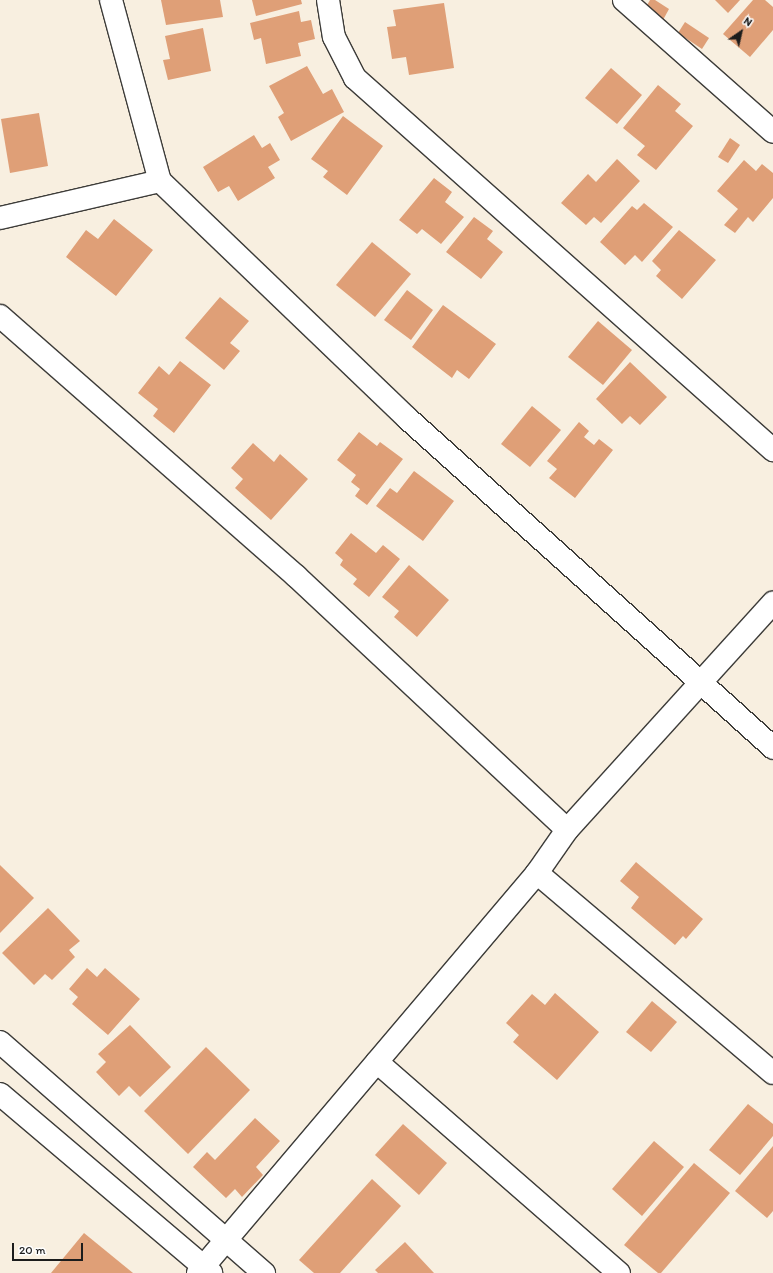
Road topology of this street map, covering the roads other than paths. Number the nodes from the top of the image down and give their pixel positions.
1 (111, 0) edge
2 (328, 0) edge
3 (624, 0) edge
4 (773, 132) edge
5 (160, 181) junction
6 (0, 218) edge
7 (0, 316) edge
8 (773, 450) edge
9 (773, 603) edge
10 (700, 684) junction
11 (773, 748) edge
12 (567, 830) junction
13 (537, 873) junction
14 (0, 1042) edge
15 (378, 1062) junction
16 (773, 1073) edge
17 (0, 1094) edge
18 (225, 1240) junction
19 (204, 1271) edge
20 (264, 1273) edge
21 (619, 1273) edge

1 - 5 street
2 - 8 street
3 - 4 street
5 - 6 street
5 - 10 street
7 - 12 street
9 - 10 street
10 - 11 street
10 - 12 street
12 - 13 street
13 - 15 street
13 - 16 street
14 - 18 street
15 - 18 street
15 - 21 street
17 - 19 street
18 - 19 street
18 - 20 street

